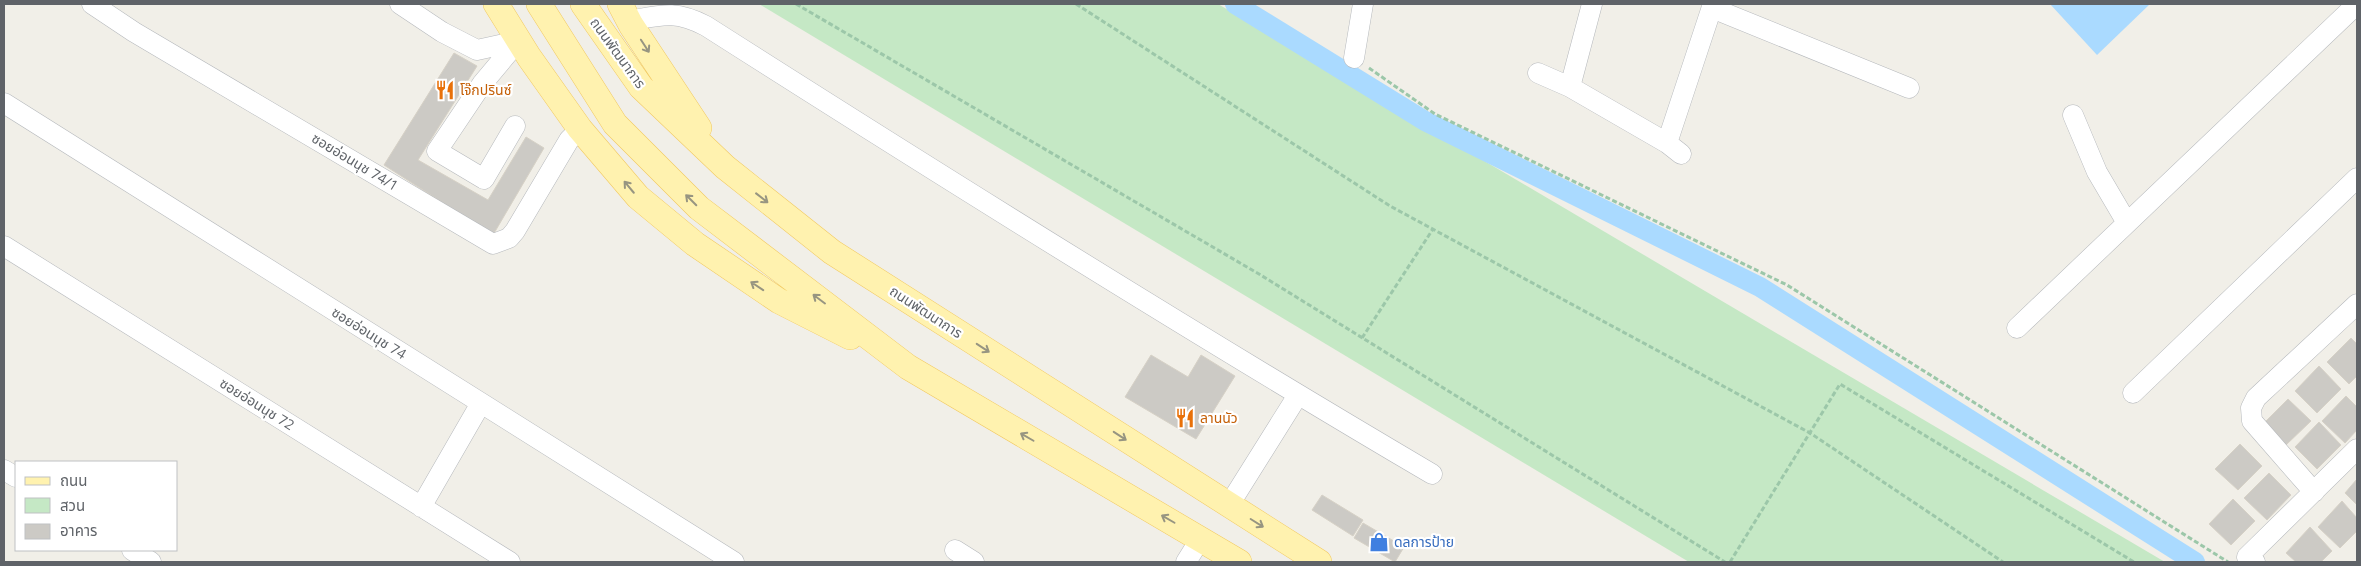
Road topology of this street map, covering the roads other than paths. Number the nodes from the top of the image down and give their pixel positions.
1 (92, 4) edge
2 (400, 4) edge
3 (496, 4) edge
4 (539, 4) edge
5 (582, 4) edge
6 (1363, 4) edge
7 (1592, 4) edge
8 (2357, 4) edge
9 (1713, 6) edge
10 (624, 13) edge
11 (518, 41) junction
12 (1354, 58) road end
13 (1538, 73) dead end
14 (1570, 87) junction
15 (1908, 88) dead end
16 (4, 103) edge
17 (2073, 115) dead end
18 (515, 126) dead end
19 (580, 129) junction
20 (725, 167) junction
21 (2357, 178) edge
22 (2126, 223) junction
23 (4, 246) edge
24 (2357, 304) edge
25 (2017, 328) dead end
26 (908, 367) junction
27 (2133, 393) dead end
28 (1298, 395) junction
29 (481, 403) junction
30 (2357, 449) edge
31 (4, 470) edge
32 (1432, 474) dead end
33 (15, 476) edge
34 (2314, 492) junction
35 (1229, 505) junction
36 (421, 506) junction
37 (1201, 538) junction
38 (955, 550) dead end
39 (134, 551) edge
40 (503, 560) edge
41 (151, 562) edge
42 (734, 562) edge
43 (974, 562) edge
44 (1186, 562) edge
45 (1239, 562) edge
46 (1319, 562) edge
47 (2254, 562) edge

1 - 19 street, ซอยอ่อนนุช 74/1
2 - 11 street
3 - 11 main road
26 -> 4 main road
5 - 20 main road, ถนนพัฒนาการ
6 - 12 street
7 - 14 street
8 - 22 street
9 - 14 street
9 - 15 street
10 -> 20 main road
10 - 28 street
11 - 18 street
11 - 19 main road
13 - 14 street
16 - 29 street, ซอยอ่อนนุช 74
17 - 22 street
26 -> 19 main road
20 -> 35 main road, ถนนพัฒนาการ
21 - 27 street
22 - 25 street
23 - 36 street, ซอยอ่อนนุช 72
24 - 34 street
37 -> 26 main road
28 - 32 street
28 - 35 street
29 - 36 street
29 - 42 street, ซอยอ่อนนุช 74
30 - 34 street
31 - 33 street
34 - 47 street
35 -> 46 main road, ถนนพัฒนาการ
36 - 40 street, ซอยอ่อนนุช 72
37 - 44 street
37 - 45 main road
38 - 43 street
39 - 41 street

